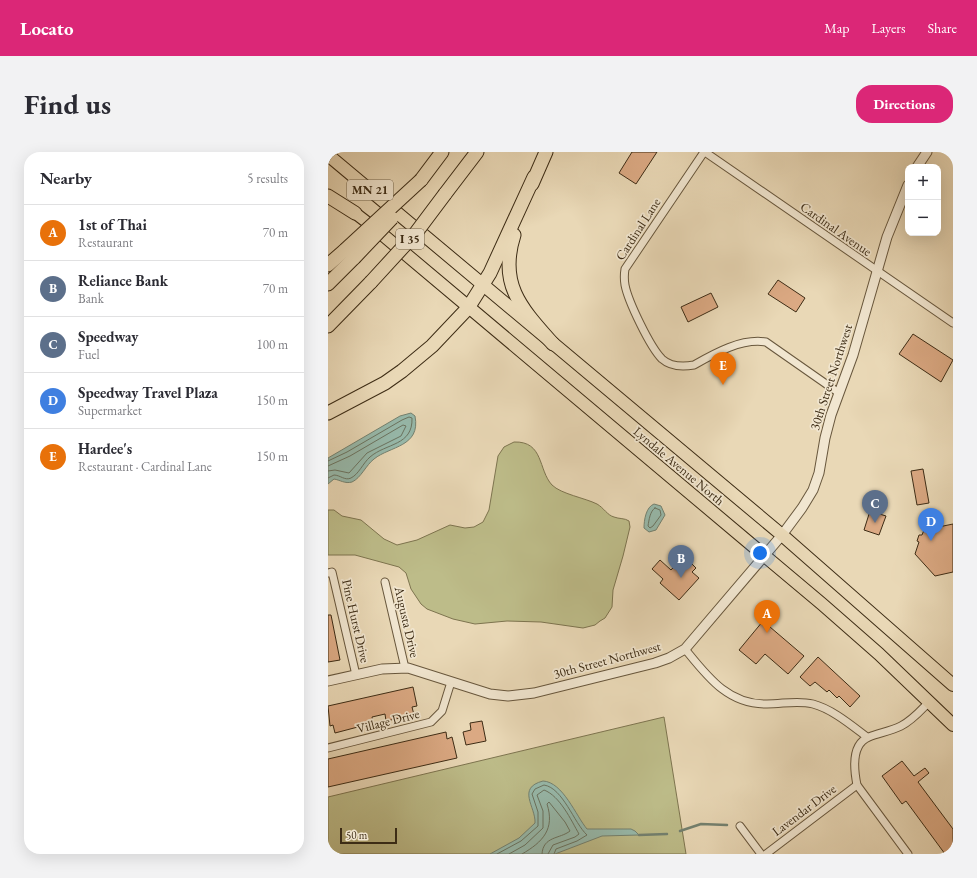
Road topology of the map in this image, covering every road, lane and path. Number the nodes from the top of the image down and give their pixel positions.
1 (442, 152) edge
2 (477, 152) edge
3 (546, 152) edge
4 (705, 152) edge
5 (927, 152) edge
6 (328, 155) edge
7 (920, 164) edge
8 (534, 177) junction
9 (328, 189) edge
10 (905, 192) edge
11 (328, 196) edge
12 (355, 213) junction
13 (383, 235) joint
14 (350, 254) junction
15 (328, 265) edge
16 (877, 272) junction
17 (328, 284) edge
18 (484, 285) junction
19 (468, 308) junction
20 (953, 324) edge
21 (328, 326) edge
22 (552, 344) junction
23 (839, 393) junction
24 (328, 413) edge
25 (782, 535) junction
26 (764, 555) junction
27 (330, 573) edge
28 (385, 582) dead end
29 (685, 649) junction
30 (405, 668) junction
31 (356, 675) junction
32 (328, 681) edge
33 (451, 682) junction
34 (953, 685) edge
35 (930, 701) junction
36 (953, 724) edge
37 (867, 737) junction
38 (328, 748) edge
39 (857, 785) junction
40 (740, 826) dead end
41 (761, 854) edge
42 (766, 854) edge
43 (908, 854) edge

1 - 14 highway, I 35, bridge
2 - 21 highway, I 35, bridge
3 - 8 highway
4 - 16 street, Cardinal Avenue
4 - 23 street, Cardinal Lane
5 - 7 street
6 - 18 highway, Lyndale Avenue North / MN 21
8 - 18 highway
8 - 22 highway
9 - 12 highway, MN 21
10 - 16 street, 30th Street Northwest
11 - 12 highway
12 - 13 main road, MN 21
13 - 19 highway, Lyndale Avenue North
14 - 15 highway
14 - 17 highway, I 35
16 - 20 street, Cardinal Avenue
16 - 23 street, 30th Street Northwest
18 - 19 highway
18 - 22 highway, Lyndale Avenue North / MN 21
19 - 24 highway
19 - 26 highway, Lyndale Avenue North
22 - 25 highway, Lyndale Avenue North
23 - 25 street, 30th Street Northwest
25 - 26 street, 30th Street Northwest
25 - 34 highway, Lyndale Avenue North
26 - 29 street, 30th Street Northwest
26 - 35 highway, Lyndale Avenue North
27 - 31 street, Pine Hurst Drive
28 - 30 street, Augusta Drive
29 - 33 street, 30th Street Northwest
29 - 37 street
30 - 31 street, 30th Street Northwest
30 - 33 street, 30th Street Northwest
31 - 32 street, 30th Street Northwest
33 - 38 street, Village Drive
35 - 36 highway, Lyndale Avenue North
35 - 37 street
37 - 39 street
39 - 42 street, Lavendar Drive
39 - 43 street
40 - 41 street

